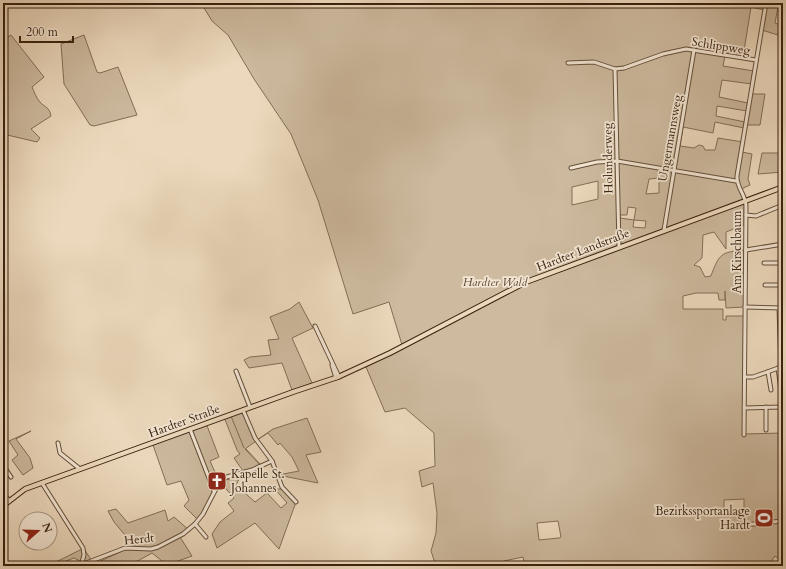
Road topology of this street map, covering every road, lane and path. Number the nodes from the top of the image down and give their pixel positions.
1 (766, 3) edge
2 (772, 3) edge
3 (783, 6) edge
4 (694, 50) junction
5 (756, 60) junction
6 (568, 63) dead end
7 (615, 68) junction
8 (617, 161) junction
9 (571, 168) dead end
10 (674, 171) junction
11 (736, 181) junction
12 (783, 187) edge
13 (746, 200) junction
14 (783, 205) edge
15 (746, 216) junction
16 (664, 230) junction
17 (783, 244) edge
18 (619, 247) junction
19 (746, 250) junction
20 (764, 262) dead end
21 (783, 262) edge
22 (764, 284) dead end
23 (783, 285) edge
24 (745, 308) junction
25 (781, 308) edge
26 (781, 323) edge
27 (315, 326) dead end
28 (331, 360) junction
29 (376, 360) joint
30 (781, 368) edge
31 (236, 371) dead end
32 (338, 372) junction
33 (768, 372) junction
34 (348, 374) junction
35 (745, 377) junction
36 (338, 378) junction
37 (771, 390) dead end
38 (783, 390) edge
39 (250, 407) junction
40 (766, 407) junction
41 (783, 407) edge
42 (744, 408) junction
43 (243, 410) junction
44 (190, 429) junction
45 (766, 430) dead end
46 (744, 435) dead end
47 (58, 444) dead end
48 (272, 461) junction
49 (4, 467) edge
50 (80, 469) junction
51 (11, 477) dead end
52 (42, 483) junction
53 (214, 492) junction
54 (3, 494) edge
55 (9, 500) junction
56 (296, 502) dead end
57 (3, 506) edge
58 (783, 521) edge
59 (195, 524) junction
60 (743, 526) dead end
61 (206, 537) dead end
62 (81, 565) edge

1 - 5 street
2 - 3 street
4 - 5 street, Schlippweg
4 - 7 street, Schlippweg
4 - 10 street, Ungermannsweg
5 - 11 street
6 - 7 street, Schlippweg
7 - 8 street, Holunderweg
8 - 9 street
8 - 10 street
8 - 18 street, Holunderweg
10 - 11 street
10 - 16 street, Ungermannsweg
11 - 13 street, Am Kirschbaum
12 - 13 main road, Hardter Landstraße
13 - 15 street, Am Kirschbaum
13 - 16 main road, Hardter Landstraße
14 - 15 street
15 - 19 street, Am Kirschbaum
16 - 18 main road, Hardter Landstraße
17 - 19 street
18 - 29 main road, Hardter Landstraße
19 - 24 street, Am Kirschbaum
20 - 21 street
22 - 23 street
24 - 25 street
24 - 35 street, Am Kirschbaum
25 - 26 street
26 - 30 street
27 - 28 street
28 - 32 street
28 - 36 street
29 - 34 main road, Hardter Straße
30 - 33 street
30 - 38 street
31 - 39 street
32 - 34 street
32 - 36 street
33 - 35 street
33 - 37 street
34 - 36 main road, Hardter Straße
35 - 42 street, Am Kirschbaum
36 - 39 main road, Hardter Straße
39 - 43 main road, Hardter Straße
40 - 41 street
40 - 42 street
40 - 45 street
42 - 46 street, Am Kirschbaum
43 - 44 main road, Hardter Straße
43 - 48 street
44 - 50 main road, Hardter Straße
44 - 53 street
47 - 50 street
48 - 53 street, Herdt
48 - 56 street
49 - 51 street
50 - 52 main road, Hardter Straße
52 - 55 main road, Hardter Straße
52 - 62 street
53 - 59 street, Herdt
54 - 55 street
55 - 57 main road, Hardter Straße
58 - 60 street
59 - 61 street
59 - 62 street, Herdt

